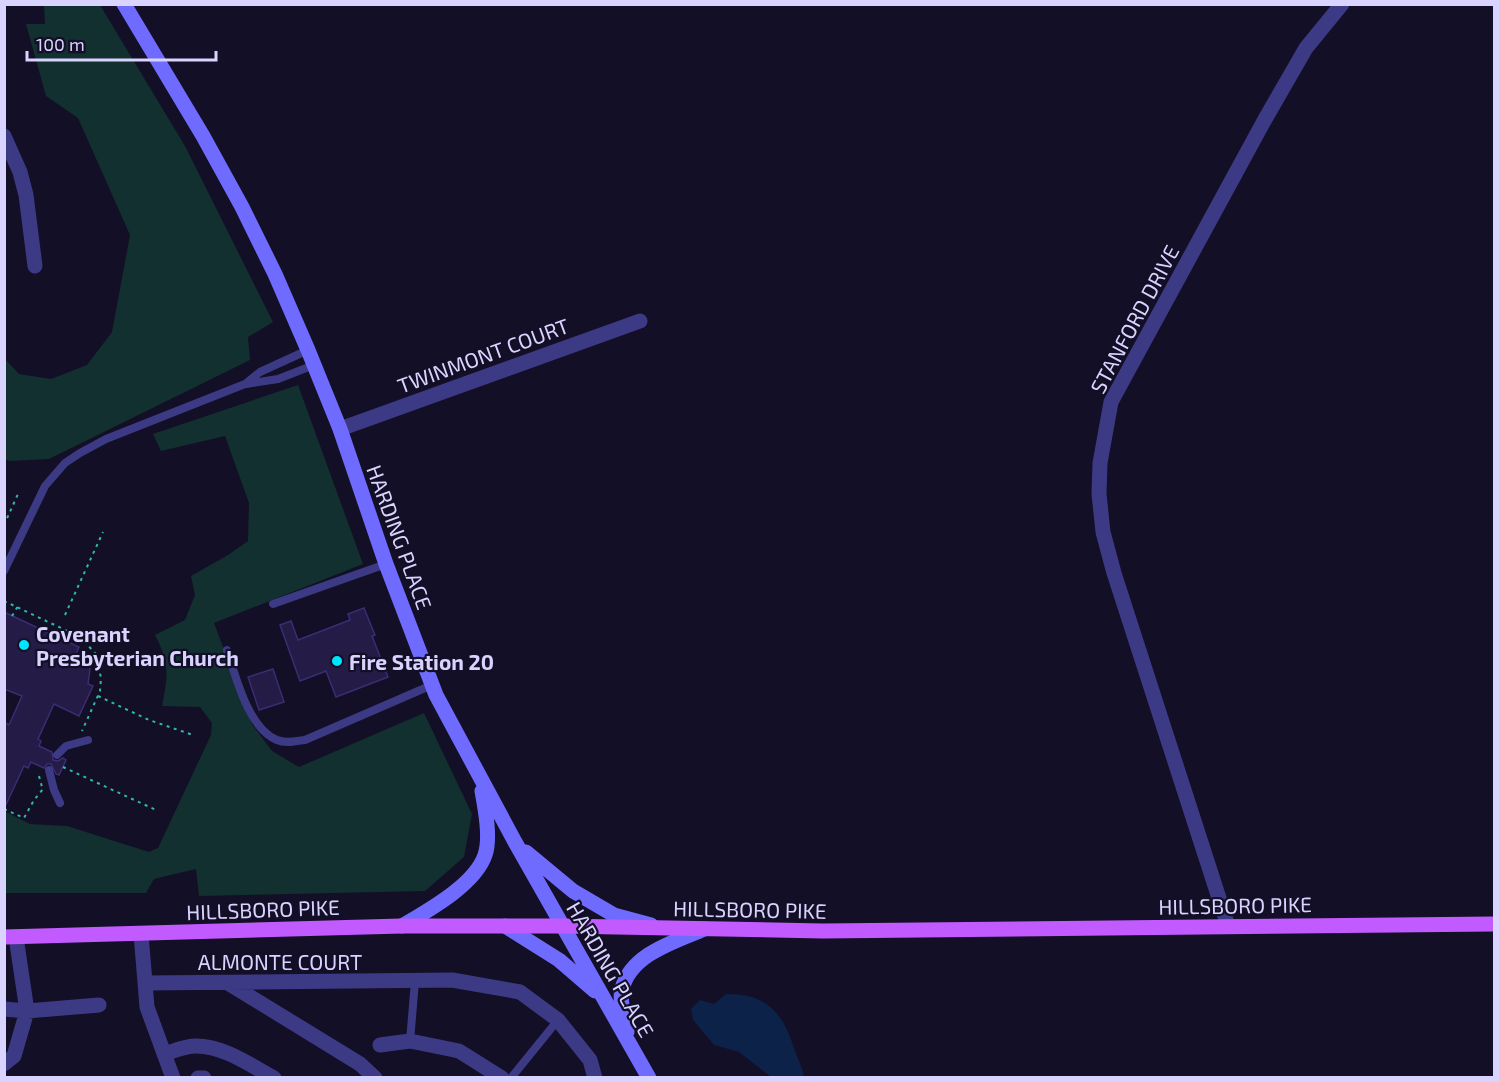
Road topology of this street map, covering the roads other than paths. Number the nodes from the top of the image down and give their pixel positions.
1 (124, 4) edge
2 (1342, 4) edge
3 (4, 136) edge
4 (35, 266) dead end
5 (640, 321) dead end
6 (311, 357) junction
7 (245, 384) junction
8 (340, 429) junction
9 (386, 564) junction
10 (4, 570) edge
11 (273, 604) dead end
12 (226, 650) dead end
13 (432, 685) junction
14 (88, 741) dead end
15 (57, 755) dead end
16 (49, 770) dead end
17 (480, 776) junction
18 (60, 803) dead end
19 (514, 842) junction
20 (1494, 924) edge
21 (402, 926) junction
22 (505, 926) junction
23 (563, 926) junction
24 (1228, 926) junction
25 (666, 928) junction
26 (704, 929) junction
27 (141, 933) junction
28 (10, 937) edge
29 (415, 981) junction
30 (145, 983) junction
31 (228, 983) junction
32 (606, 1001) junction
33 (99, 1005) dead end
34 (4, 1009) edge
35 (27, 1011) junction
36 (558, 1020) junction
37 (410, 1041) junction
38 (628, 1041) junction
39 (380, 1045) dead end
40 (164, 1054) junction
41 (4, 1064) edge
42 (173, 1077) edge
43 (198, 1077) edge
44 (204, 1077) edge
45 (274, 1077) edge
46 (375, 1077) edge
47 (502, 1077) edge
48 (512, 1077) edge
49 (595, 1077) edge
50 (649, 1077) edge

1 - 6 main road, HARDING PLACE
2 - 24 street, STANFORD DRIVE
3 - 4 street
5 - 8 street, TWINMONT COURT
6 - 7 lane
6 - 7 lane
6 - 8 main road, HARDING PLACE
7 - 10 lane
8 - 9 main road, HARDING PLACE
9 - 11 lane
9 - 13 main road, HARDING PLACE
12 - 13 lane
13 - 17 main road, HARDING PLACE
14 - 15 lane
16 - 18 lane
17 - 19 main road, HARDING PLACE
17 - 21 main road
19 - 23 main road, HARDING PLACE
19 - 25 main road
20 - 24 main road, HILLSBORO PIKE
21 - 22 main road, HILLSBORO PIKE
21 - 27 main road, HILLSBORO PIKE
22 - 23 main road, HILLSBORO PIKE
22 - 32 main road
23 - 25 main road, HILLSBORO PIKE
23 - 32 main road, HARDING PLACE
24 - 26 main road, HILLSBORO PIKE
25 - 26 main road, HILLSBORO PIKE
26 - 38 main road
27 - 28 main road, HILLSBORO PIKE
27 - 30 street
28 - 35 street
29 - 31 street, ALMONTE COURT
29 - 36 street, ALMONTE COURT
29 - 37 lane
30 - 31 street, ALMONTE COURT
30 - 40 street
31 - 46 street
32 - 38 main road, HARDING PLACE
33 - 35 street
34 - 35 street
35 - 41 street
36 - 48 lane
36 - 49 street, ALMONTE COURT
37 - 39 street
37 - 47 street
38 - 50 main road, HARDING PLACE
40 - 42 street
40 - 45 street
43 - 44 street

